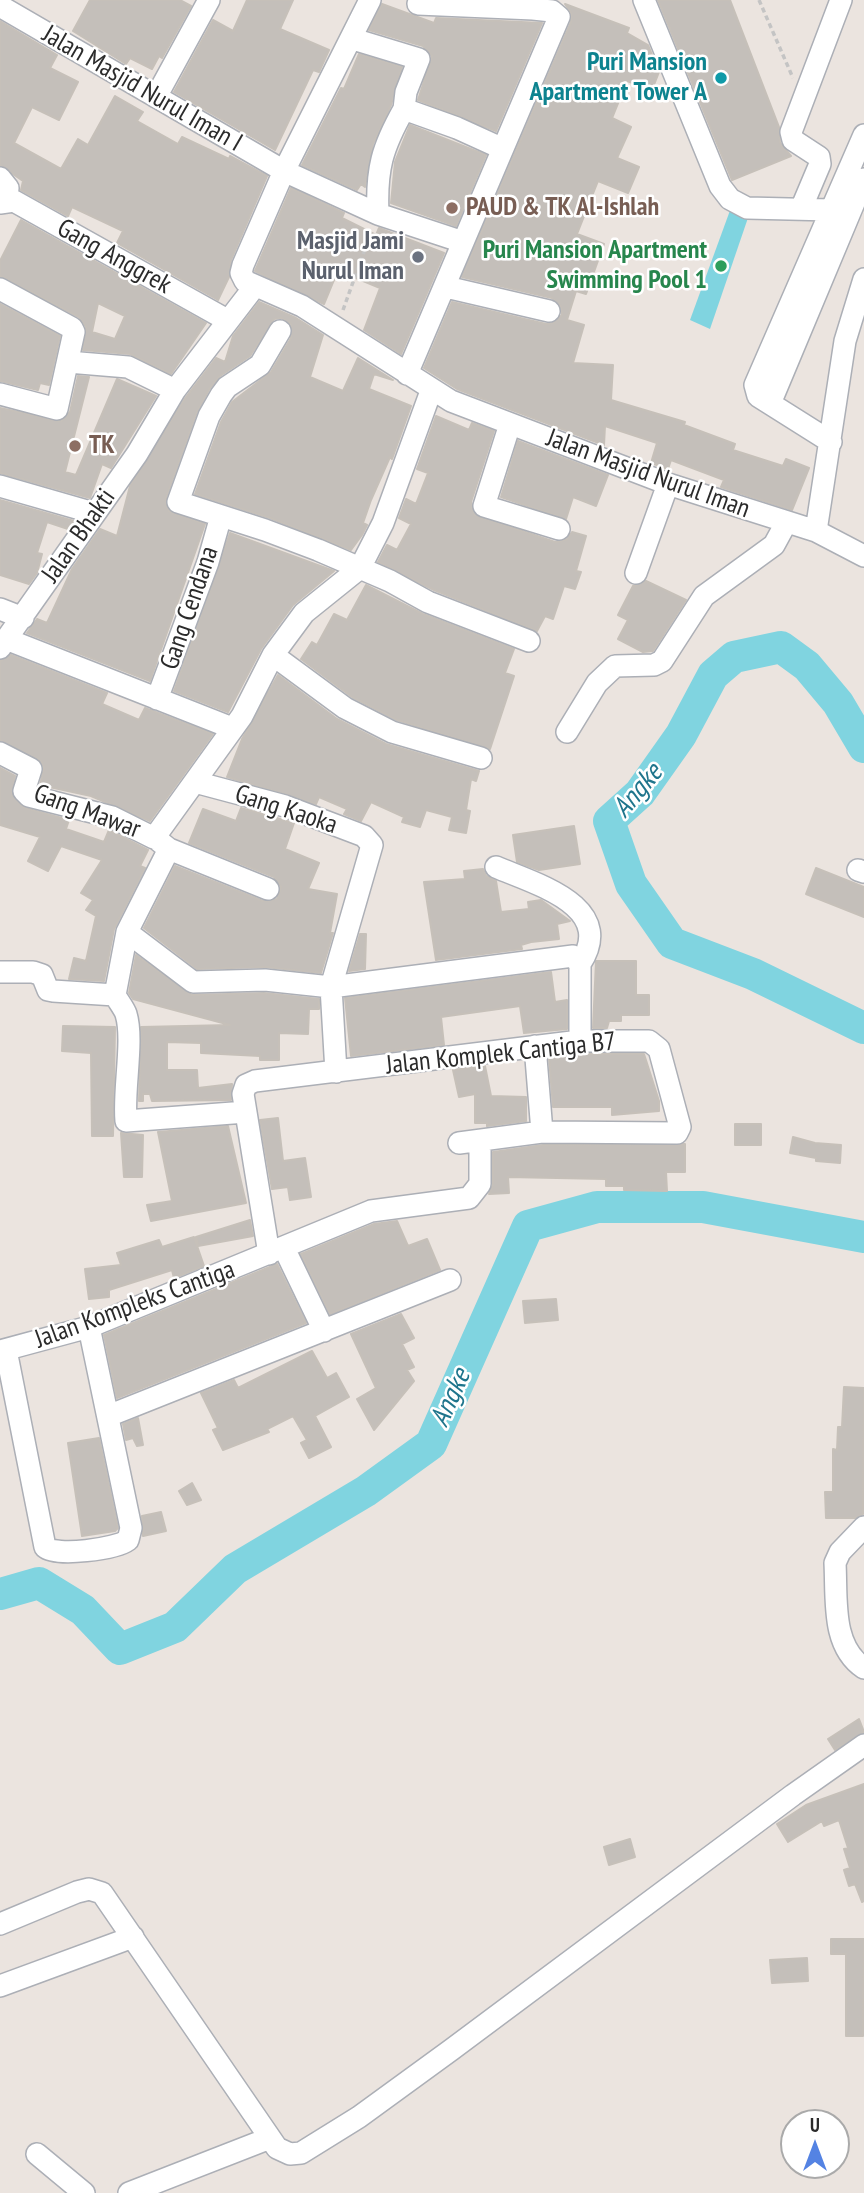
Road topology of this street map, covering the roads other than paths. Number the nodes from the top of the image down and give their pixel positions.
1 (209, 0) edge
2 (370, 0) edge
3 (644, 0) edge
4 (841, 0) edge
5 (418, 4) dead end
6 (0, 6) edge
7 (353, 39) junction
8 (156, 97) junction
9 (404, 109) junction
10 (864, 135) edge
11 (501, 148) junction
12 (284, 171) junction
13 (0, 178) edge
14 (864, 179) edge
15 (3, 202) edge
16 (801, 209) junction
17 (831, 210) junction
18 (378, 214) junction
19 (463, 242) junction
20 (864, 279) edge
21 (248, 280) junction
22 (446, 287) junction
23 (0, 289) edge
24 (802, 302) junction
25 (549, 311) dead end
26 (227, 320) junction
27 (280, 331) dead end
28 (68, 362) junction
29 (407, 374) junction
30 (175, 390) junction
31 (431, 391) junction
32 (0, 394) edge
33 (510, 424) junction
34 (831, 442) junction
35 (668, 484) junction
36 (0, 486) edge
37 (94, 513) junction
38 (221, 516) junction
39 (786, 523) junction
40 (559, 529) dead end
41 (816, 531) junction
42 (864, 556) edge
43 (360, 568) junction
44 (636, 573) dead end
45 (0, 609) edge
46 (23, 618) junction
47 (529, 641) dead end
48 (3, 643) edge
49 (273, 655) junction
50 (157, 699) junction
51 (232, 728) junction
52 (567, 732) dead end
53 (0, 753) edge
54 (481, 758) dead end
55 (195, 782) junction
56 (162, 843) junction
57 (496, 867) dead end
58 (268, 889) dead end
59 (127, 932) junction
60 (580, 964) junction
61 (0, 972) edge
62 (331, 987) junction
63 (115, 995) junction
64 (580, 1041) junction
65 (535, 1046) junction
66 (335, 1072) junction
67 (246, 1112) junction
68 (542, 1132) junction
69 (276, 1251) junction
70 (450, 1280) dead end
71 (89, 1328) junction
72 (324, 1331) junction
73 (3, 1351) edge
74 (108, 1416) junction
75 (864, 1527) edge
76 (864, 1668) edge
77 (864, 1745) edge
78 (0, 1924) edge
79 (133, 1937) junction
80 (0, 1986) edge
81 (270, 2138) junction
82 (37, 2154) dead end
83 (84, 2193) edge
84 (129, 2193) edge

1 - 8 street
2 - 7 street, Jalan Bhakti
3 - 16 street
4 - 16 street
5 - 11 street
6 - 8 street, Jalan Masjid Nurul Iman I
7 - 9 street
7 - 12 street, Jalan Bhakti
8 - 12 street, Jalan Masjid Nurul Iman I
9 - 11 street
9 - 18 street
10 - 17 street
11 - 19 street
12 - 18 street, Jalan Masjid Nurul Iman I
12 - 21 street, Jalan Bhakti
13 - 15 street
14 - 24 street
15 - 26 street, Gang Anggrek
16 - 17 street
17 - 24 street
18 - 19 street, Jalan Masjid Nurul Iman I
19 - 22 street
20 - 34 street
21 - 26 street, Jalan Bhakti
21 - 29 street, Jalan Masjid Nurul Iman
22 - 25 street
22 - 29 street
23 - 28 street
24 - 34 street
26 - 30 street, Jalan Bhakti
27 - 38 street
28 - 30 street
28 - 32 street
29 - 31 street, Jalan Masjid Nurul Iman
30 - 37 street, Jalan Bhakti
31 - 33 street, Jalan Masjid Nurul Iman
31 - 43 street
33 - 35 street, Jalan Masjid Nurul Iman
33 - 40 street
34 - 41 street
35 - 39 street, Jalan Masjid Nurul Iman
35 - 44 street
36 - 37 street
37 - 46 street, Jalan Bhakti
38 - 43 street
38 - 50 street, Gang Cendana
39 - 41 street, Jalan Masjid Nurul Iman
39 - 52 street
41 - 42 street, Jalan Masjid Nurul Iman
43 - 47 street
43 - 49 street
45 - 46 street
46 - 48 street, Jalan Bhakti
48 - 50 street
49 - 51 street
49 - 54 street
50 - 51 street
51 - 55 street, Gang Mawar
53 - 56 street, Gang Mawar
55 - 56 street, Gang Mawar
55 - 62 street, Gang Kaoka
56 - 58 street
56 - 59 street
57 - 60 street
59 - 62 street
59 - 63 street
60 - 62 street
60 - 64 street
61 - 63 street
62 - 66 street
63 - 67 street
64 - 65 street, Jalan Komplek Cantiga B7
64 - 68 street, Jalan Komplek Cantiga B7
65 - 66 street, Jalan Komplek Cantiga B7
65 - 68 street
66 - 67 street, Jalan Komplek Cantiga B7
67 - 69 street
68 - 69 street, Jalan Kompleks Cantiga
69 - 71 street, Jalan Kompleks Cantiga
69 - 72 street
70 - 72 street
71 - 73 street, Jalan Kompleks Cantiga
71 - 74 street
72 - 74 street
73 - 74 street
75 - 76 street
77 - 81 street
78 - 79 street
79 - 80 street
79 - 81 street
81 - 84 street
82 - 83 street

